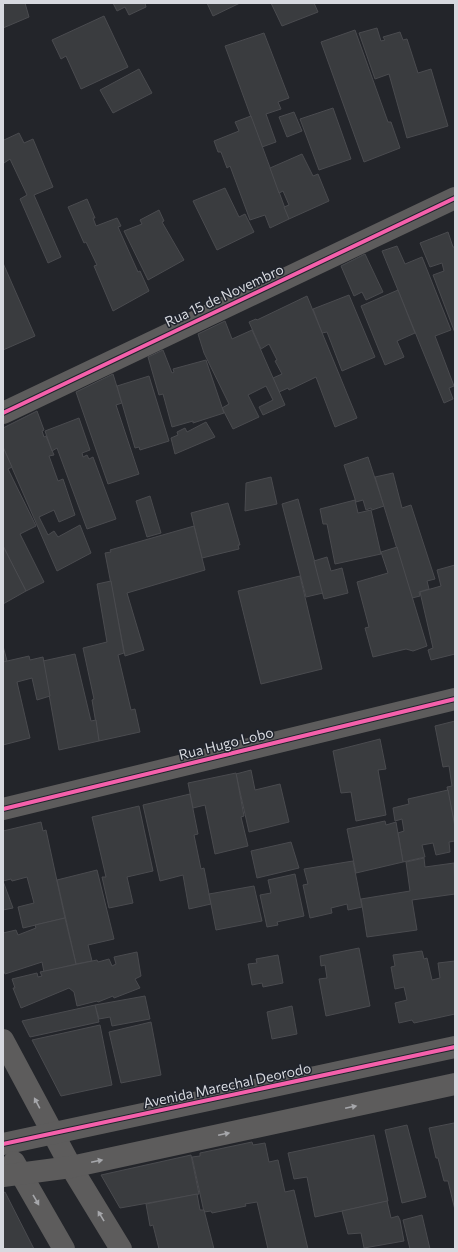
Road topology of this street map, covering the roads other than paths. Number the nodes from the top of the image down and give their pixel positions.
1 (455, 198) edge
2 (3, 413) edge
3 (455, 699) edge
4 (3, 809) edge
5 (3, 1040) edge
6 (455, 1046) edge
7 (455, 1084) edge
8 (53, 1133) junction
9 (3, 1143) edge
10 (71, 1167) junction
11 (12, 1174) edge
12 (64, 1249) edge
13 (121, 1249) edge

1 - 2 street, Rua 15 de Novembro
3 - 4 street, Rua Hugo Lobo
8 -> 5 street
6 - 8 street, Avenida Marechal Deorodo
10 -> 7 street
8 - 9 street, Avenida Marechal Deorodo
8 - 10 street
9 - 11 street
10 - 11 street
13 -> 10 street
11 -> 12 street

